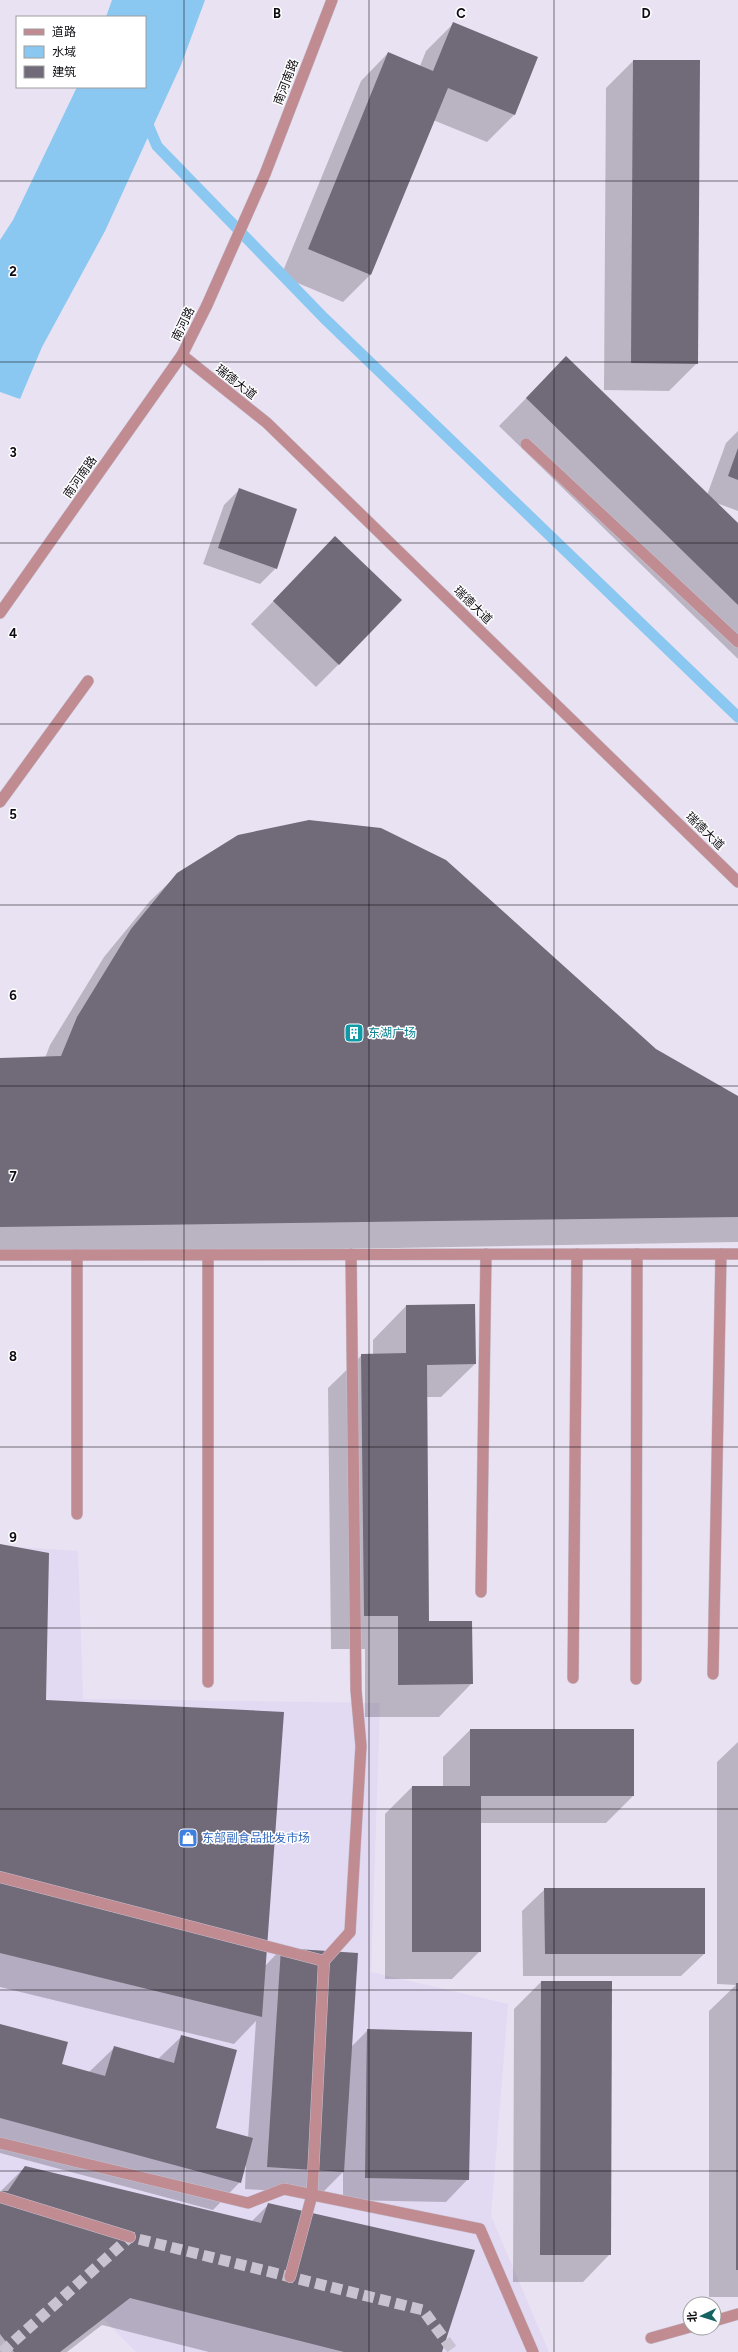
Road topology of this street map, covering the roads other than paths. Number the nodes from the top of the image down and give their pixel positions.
1 (332, 0) edge
2 (207, 305) joint
3 (182, 356) junction
4 (526, 444) dead end
5 (0, 613) edge
6 (738, 642) edge
7 (88, 681) dead end
8 (0, 802) edge
9 (738, 882) edge
10 (351, 1254) junction
11 (486, 1254) junction
12 (576, 1254) junction
13 (637, 1254) junction
14 (721, 1254) junction
15 (738, 1254) edge
16 (0, 1255) edge
17 (77, 1255) junction
18 (208, 1255) junction
19 (77, 1514) dead end
20 (481, 1592) dead end
21 (713, 1674) dead end
22 (573, 1678) dead end
23 (636, 1679) dead end
24 (208, 1682) dead end
25 (0, 1877) edge
26 (324, 1961) junction
27 (0, 2142) edge
28 (312, 2194) junction
29 (0, 2197) edge
30 (130, 2237) dead end
31 (290, 2278) dead end
32 (738, 2314) edge
33 (722, 2319) edge
34 (682, 2329) edge
35 (651, 2338) dead end
36 (533, 2352) edge

1 - 2 street, 南河南路, bridge
2 - 3 street, 南河路
3 - 5 street, 南河南路
3 - 9 street, 瑞德大道
4 - 6 street
7 - 8 street
10 - 11 street
10 - 18 street
10 - 26 street
11 - 12 street
11 - 20 street
12 - 13 street
12 - 22 street
13 - 14 street
13 - 23 street
14 - 15 street
14 - 21 street
16 - 17 street
17 - 18 street
17 - 19 street
18 - 24 street
25 - 26 street
26 - 28 street
27 - 28 street
28 - 31 street
28 - 36 street
29 - 30 street
32 - 33 street
34 - 35 street

